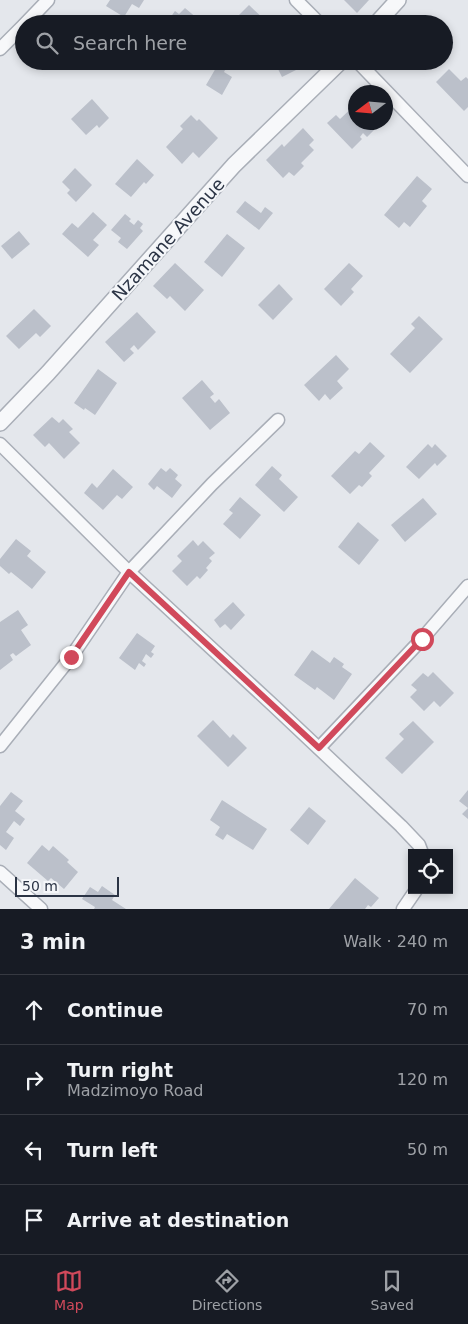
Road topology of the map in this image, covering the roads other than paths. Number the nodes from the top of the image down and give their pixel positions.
1 (48, 0) edge
2 (296, 0) edge
3 (398, 0) edge
4 (33, 15) edge
5 (311, 15) edge
6 (384, 15) edge
7 (15, 33) edge
8 (0, 49) edge
9 (332, 70) edge
10 (366, 70) edge
11 (468, 176) edge
12 (278, 420) dead end
13 (0, 423) edge
14 (0, 444) edge
15 (129, 572) junction
16 (468, 586) edge
17 (0, 746) edge
18 (319, 748) junction
19 (420, 849) edge
20 (0, 872) edge
21 (413, 894) edge
22 (41, 909) edge
23 (403, 909) edge

1 - 4 street
2 - 5 street
3 - 6 street
7 - 8 street
9 - 13 street, Nzamane Avenue
10 - 11 street
12 - 15 street
14 - 15 street
15 - 17 street
15 - 18 street
16 - 18 street
18 - 19 street
20 - 22 street
21 - 23 street

